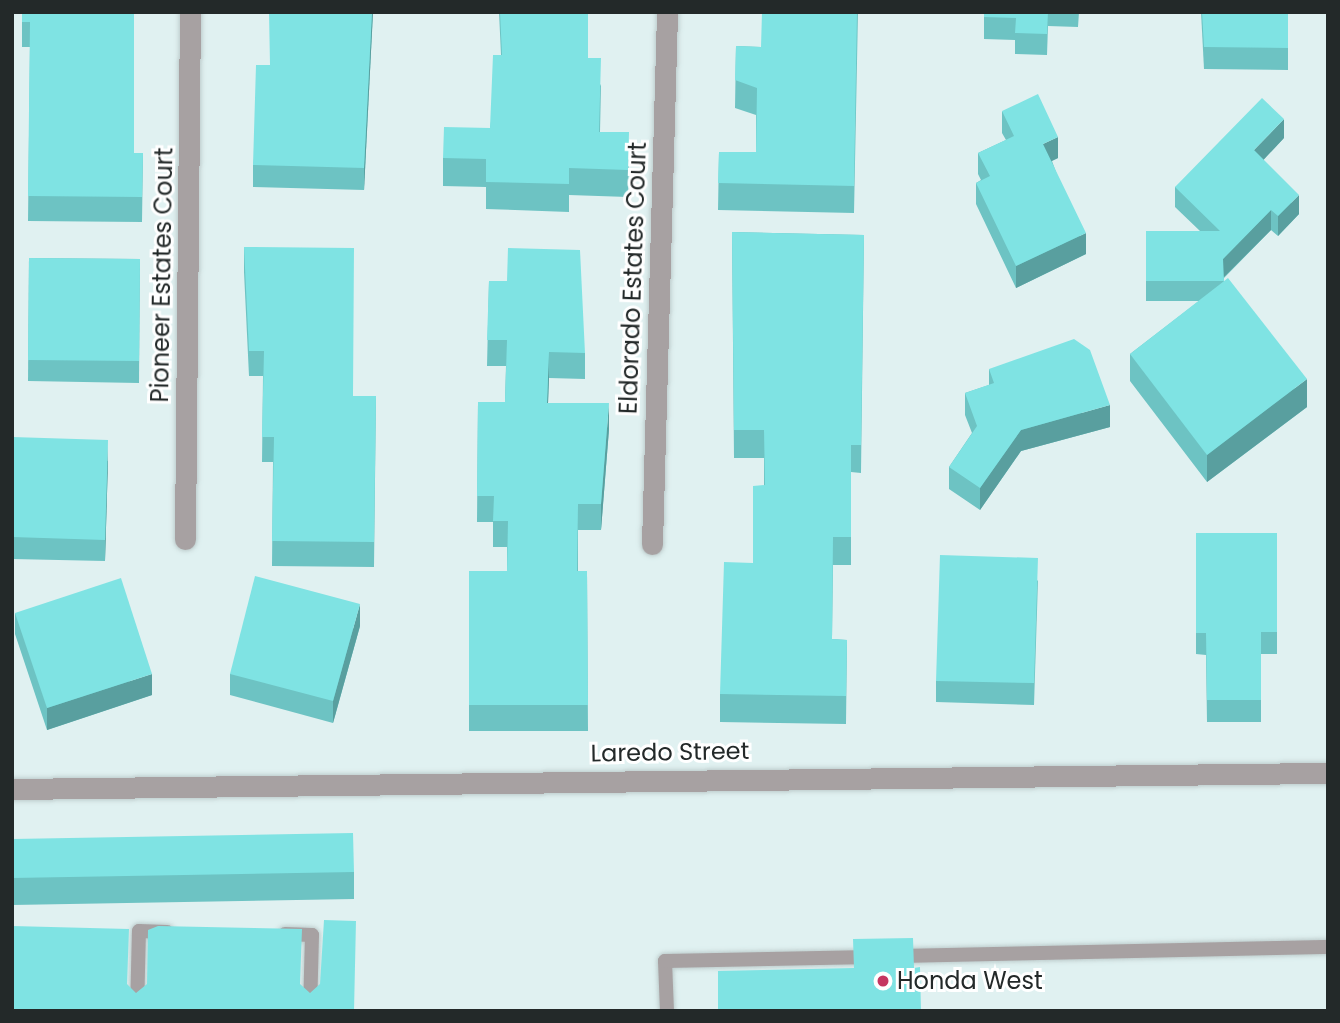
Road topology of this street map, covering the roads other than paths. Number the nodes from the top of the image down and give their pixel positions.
1 (190, 12) edge
2 (667, 12) edge
3 (186, 539) dead end
4 (652, 544) dead end
5 (1328, 773) edge
6 (12, 789) edge
7 (179, 932) edge
8 (272, 934) edge
9 (1328, 947) edge
10 (137, 1011) edge
11 (310, 1011) edge
12 (667, 1011) edge

1 - 3 street, Pioneer Estates Court
2 - 4 street, Eldorado Estates Court
5 - 6 street, Laredo Street
7 - 10 lane
8 - 11 lane
9 - 12 lane

